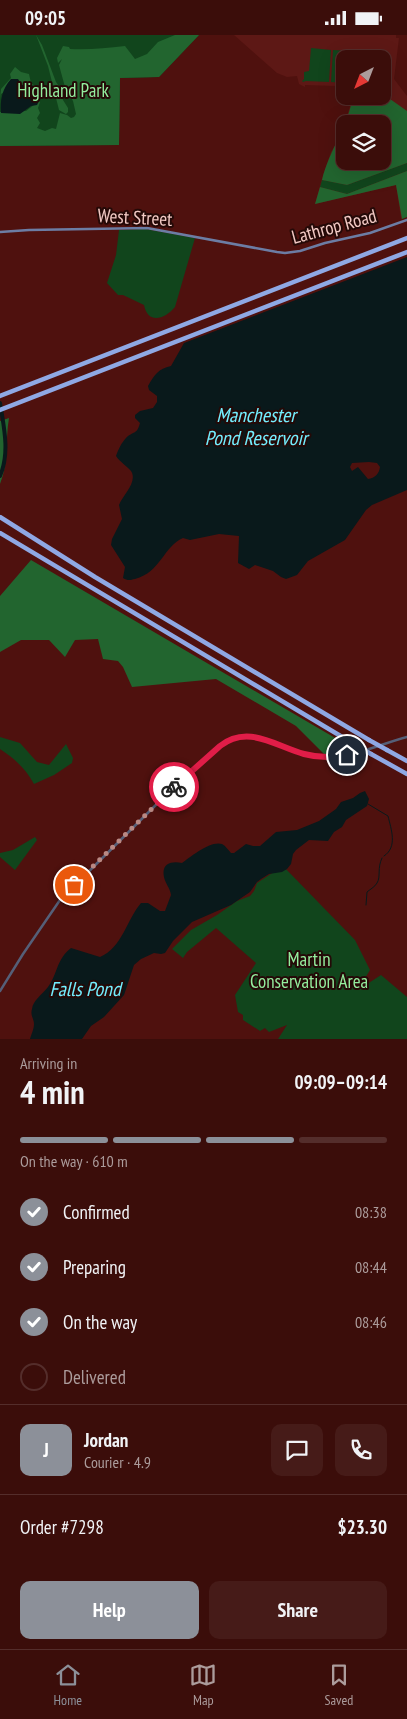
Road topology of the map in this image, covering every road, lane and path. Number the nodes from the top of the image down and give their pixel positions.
1 (407, 219) edge
2 (0, 232) edge
3 (407, 238) edge
4 (267, 250) joint
5 (407, 252) edge
6 (1, 395) edge
7 (2, 409) edge
8 (0, 519) edge
9 (0, 533) edge
10 (407, 737) edge
11 (407, 761) edge
12 (407, 773) edge
13 (0, 991) edge

1 - 4 main road, Lathrop Road
2 - 4 main road, West Street
3 - 6 highway
5 - 7 highway
8 - 11 highway, bridge
9 - 12 highway, bridge
10 - 13 street

